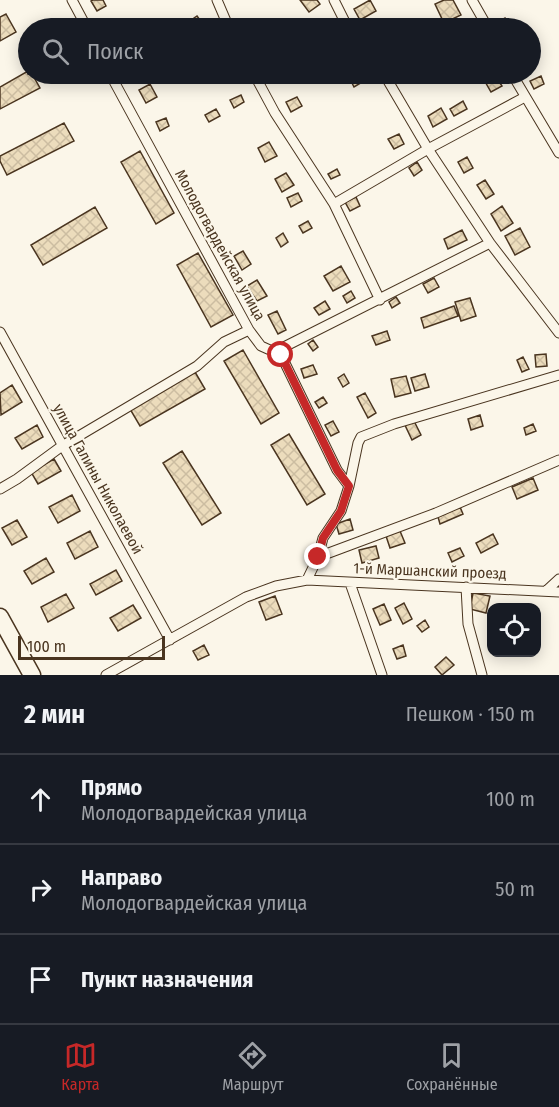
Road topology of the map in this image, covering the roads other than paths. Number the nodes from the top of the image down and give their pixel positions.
1 (72, 0) edge
2 (217, 0) edge
3 (334, 0) edge
4 (472, 0) edge
5 (82, 18) edge
6 (225, 18) edge
7 (343, 18) edge
8 (482, 18) edge
9 (115, 84) edge
10 (259, 84) edge
11 (390, 84) edge
12 (518, 84) edge
13 (525, 97) junction
14 (428, 149) junction
15 (559, 153) edge
16 (334, 204) junction
17 (490, 243) junction
18 (380, 300) junction
19 (249, 330) junction
20 (0, 332) edge
21 (559, 333) edge
22 (274, 352) junction
23 (559, 375) edge
24 (62, 446) junction
25 (559, 460) edge
26 (349, 486) junction
27 (0, 489) edge
28 (318, 557) junction
29 (559, 579) edge
30 (307, 580) junction
31 (350, 583) junction
32 (466, 586) junction
33 (546, 591) junction
34 (559, 592) edge
35 (0, 616) edge
36 (170, 640) junction
37 (32, 675) edge
38 (106, 675) edge
39 (382, 675) edge
40 (482, 675) edge

1 - 5 street
2 - 6 street
3 - 7 street
4 - 8 street
9 - 19 street, Молодогвардейская улица
10 - 16 street
11 - 14 street
12 - 13 street
13 - 14 street
13 - 15 street
14 - 16 street
14 - 17 street
16 - 18 street
17 - 18 street
17 - 21 street
18 - 22 street
19 - 22 street, Молодогвардейская улица
19 - 24 street
20 - 24 street, улица Галины Николаевой
22 - 26 street, Молодогвардейская улица
23 - 26 street
24 - 27 street
24 - 36 street, улица Галины Николаевой
25 - 28 street
26 - 28 street
28 - 30 street
29 - 33 street
30 - 31 street, 1-й Маршанский проезд
30 - 36 street, 1-й Маршанский проезд
31 - 32 street, 1-й Маршанский проезд
31 - 39 street
32 - 33 street, 1-й Маршанский проезд
32 - 40 street
33 - 34 street, 1-й Маршанский проезд
35 - 37 highway
36 - 38 street, 1-й Маршанский проезд

